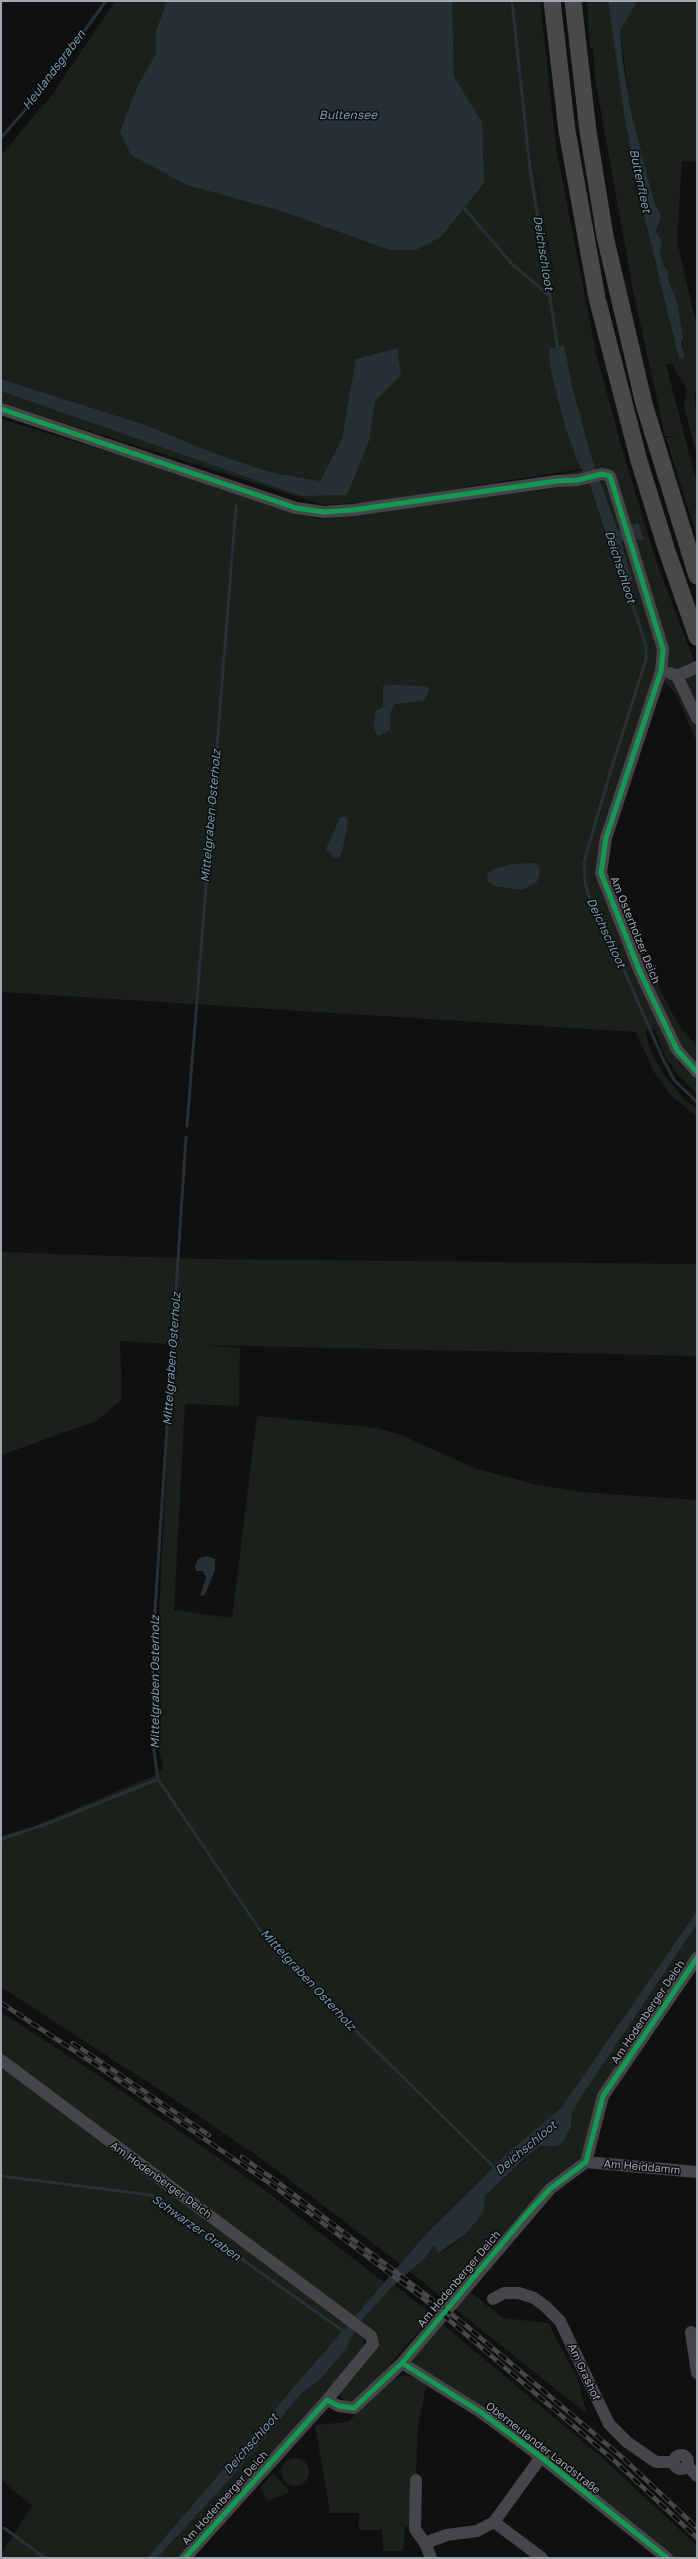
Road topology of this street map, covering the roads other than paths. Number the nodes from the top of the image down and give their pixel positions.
1 (552, 1) edge
2 (573, 1) edge
3 (1, 409) edge
4 (697, 576) edge
5 (697, 637) edge
6 (697, 667) edge
7 (661, 671) junction
8 (677, 676) junction
9 (697, 718) edge
10 (697, 1072) edge
11 (697, 1958) edge
12 (1, 2060) edge
13 (586, 2162) junction
14 (697, 2172) edge
15 (493, 2300) dead end
16 (691, 2332) dead end
17 (402, 2363) junction
18 (697, 2373) edge
19 (327, 2400) junction
20 (541, 2457) junction
21 (691, 2461) edge
22 (697, 2476) edge
23 (416, 2480) dead end
24 (494, 2522) junction
25 (425, 2543) junction
26 (185, 2558) edge
27 (431, 2558) edge
28 (542, 2558) edge
29 (667, 2558) edge

1 - 5 highway
2 - 4 highway
3 - 7 street, Am Osterholzer Deich
6 - 8 street
7 - 8 street
7 - 10 street, Am Osterholzer Deich
8 - 9 street
11 - 13 street, Am Hodenberger Deich
12 - 19 street, Am Hodenberger Deich
13 - 14 street, Am Heiddamm
13 - 17 street, Am Hodenberger Deich
15 - 21 street, Am Grashof
16 - 18 street
17 - 19 street, Am Hodenberger Deich
17 - 20 street, Oberneulander Landstraße
19 - 26 street, Am Hodenberger Deich
20 - 24 street
20 - 29 street, Oberneulander Landstraße
21 - 22 street, Am Grashof
23 - 25 street
24 - 25 street
24 - 28 street
25 - 27 street

